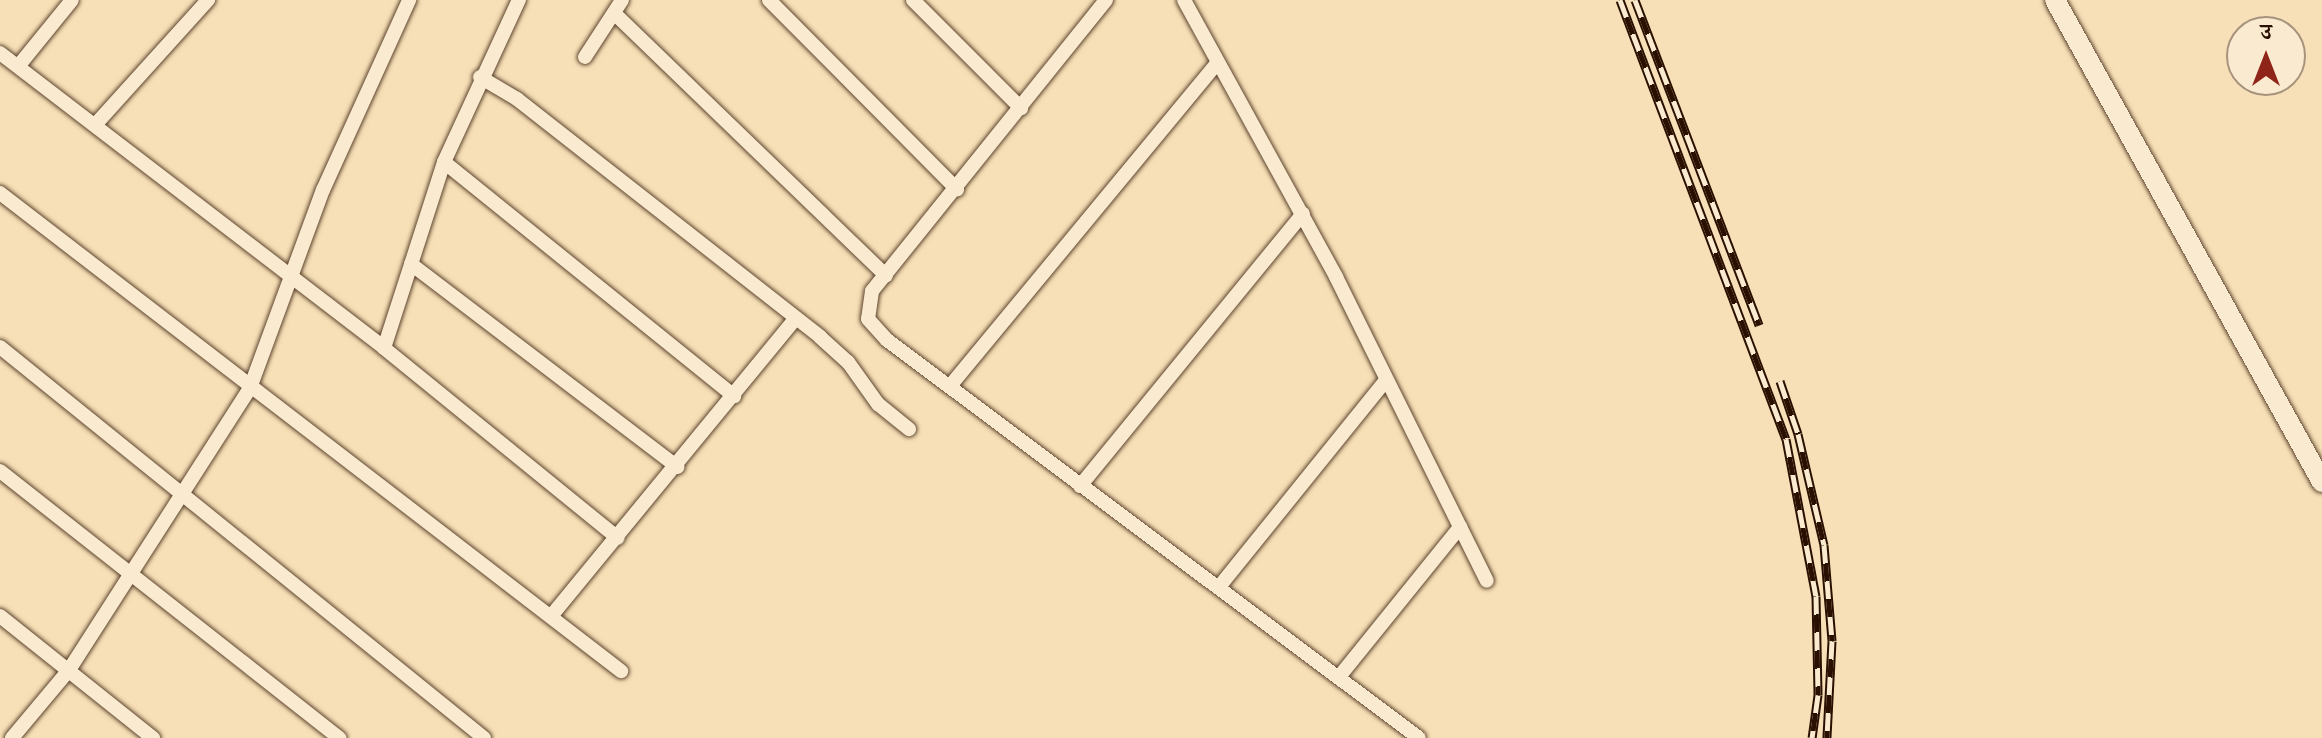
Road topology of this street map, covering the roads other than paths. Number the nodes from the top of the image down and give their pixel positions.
1 (72, 0) edge
2 (208, 0) edge
3 (409, 0) edge
4 (519, 0) edge
5 (769, 0) edge
6 (913, 0) edge
7 (1106, 0) edge
8 (1184, 0) edge
9 (2055, 0) edge
10 (618, 6) edge
11 (0, 53) edge
12 (585, 57) dead end
13 (1218, 62) junction
14 (20, 64) junction
15 (480, 77) junction
16 (1021, 108) junction
17 (95, 125) junction
18 (444, 162) junction
19 (957, 189) junction
20 (0, 193) edge
21 (1303, 214) junction
22 (411, 264) junction
23 (886, 276) junction
24 (288, 277) junction
25 (796, 318) junction
26 (0, 347) edge
27 (384, 348) junction
28 (1385, 381) junction
29 (950, 386) junction
30 (250, 388) junction
31 (734, 396) junction
32 (909, 429) dead end
33 (677, 467) junction
34 (0, 471) edge
35 (2322, 482) edge
36 (1080, 486) junction
37 (185, 494) junction
38 (1460, 527) junction
39 (618, 538) junction
40 (135, 573) junction
41 (1487, 581) dead end
42 (1219, 587) junction
43 (552, 615) junction
44 (0, 616) edge
45 (69, 670) junction
46 (621, 671) dead end
47 (1339, 677) junction
48 (12, 738) edge
49 (153, 738) edge
50 (339, 738) edge
51 (484, 738) edge
52 (1419, 738) edge

1 - 14 street
2 - 17 street
3 - 24 street
4 - 15 street
5 - 19 street
6 - 16 street
7 - 16 street
8 - 13 street
9 - 35 street
10 - 12 street
10 - 23 street
11 - 14 street
13 - 21 street
13 - 29 street
14 - 17 street
15 - 18 street
15 - 25 street
16 - 19 street
17 - 24 street
18 - 22 street
18 - 31 street
19 - 23 street
20 - 30 street
21 - 28 street
21 - 36 street
22 - 27 street
22 - 33 street
23 - 29 street
24 - 27 street
24 - 30 street
25 - 31 street
25 - 32 street
26 - 37 street
27 - 39 street
28 - 38 street
28 - 42 street
29 - 36 street
30 - 37 street
30 - 43 street
31 - 33 street
33 - 39 street
34 - 40 street
36 - 42 street
37 - 40 street
37 - 51 street
38 - 41 street
38 - 47 street
39 - 43 street
40 - 45 street
40 - 50 street
42 - 47 street
43 - 46 street
44 - 45 street
45 - 48 street
45 - 49 street
47 - 52 street

